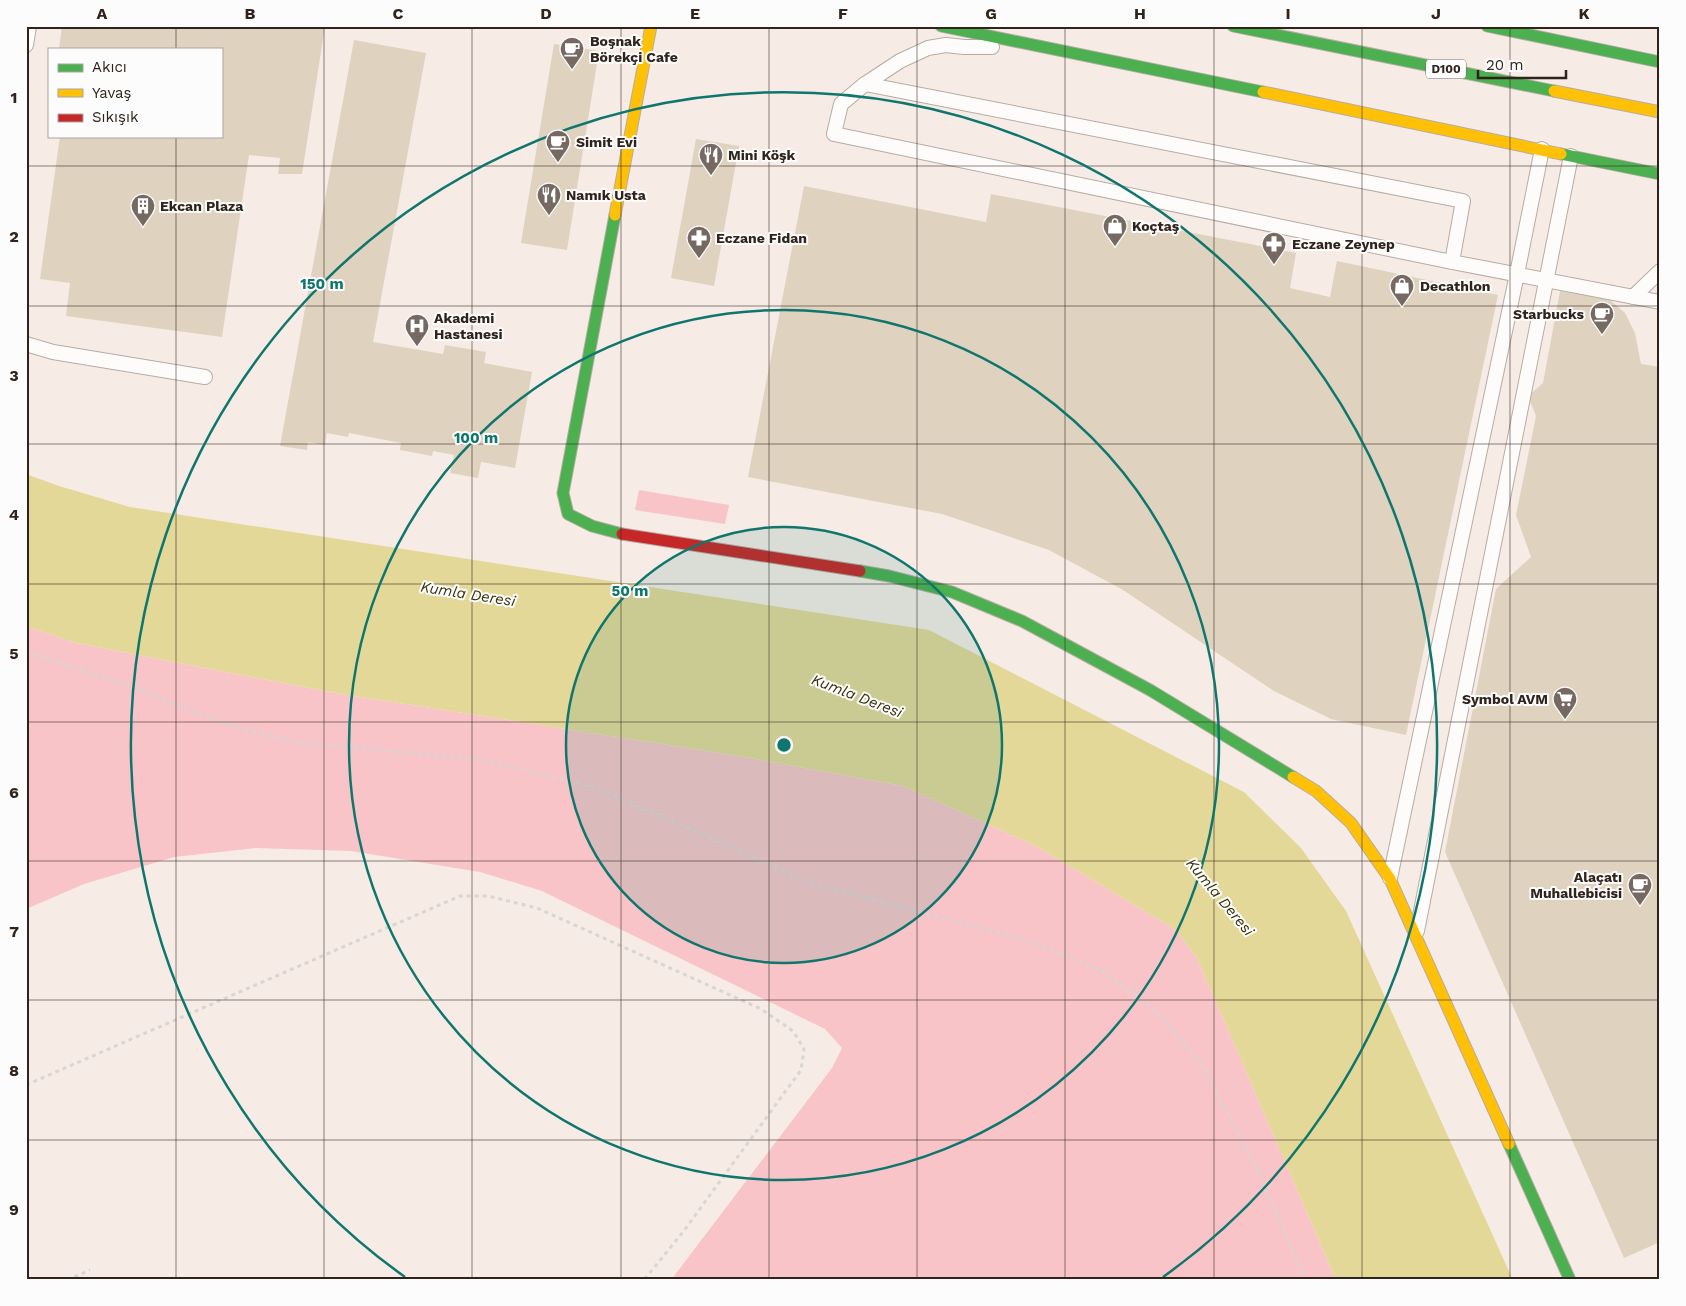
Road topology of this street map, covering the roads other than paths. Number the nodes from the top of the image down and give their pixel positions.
1 (29, 26) edge
2 (651, 26) edge
3 (941, 26) edge
4 (1233, 26) edge
5 (1486, 26) edge
6 (26, 45) edge
7 (1036, 45) junction
8 (1660, 62) edge
9 (865, 84) junction
10 (1660, 112) edge
11 (1542, 149) junction
12 (1571, 156) junction
13 (1660, 174) edge
14 (1452, 262) junction
15 (1660, 271) edge
16 (1517, 274) junction
17 (1546, 280) junction
18 (1633, 297) junction
19 (1660, 302) edge
20 (26, 344) edge
21 (205, 377) dead end
22 (1390, 879) junction
23 (1416, 934) junction
24 (1570, 1280) edge

1 - 6 lane
2 - 22 main road
3 - 7 main road
4 - 10 main road, D100
5 - 8 main road
7 - 9 lane
7 - 11 main road
9 - 14 lane
9 - 14 lane
11 - 12 main road
11 - 16 lane
12 - 13 main road
12 - 17 lane
14 - 16 lane
15 - 18 lane
16 - 17 lane
16 - 22 lane
17 - 18 lane
17 - 23 lane
18 - 19 lane
20 - 21 lane
22 - 23 main road
23 - 24 main road

